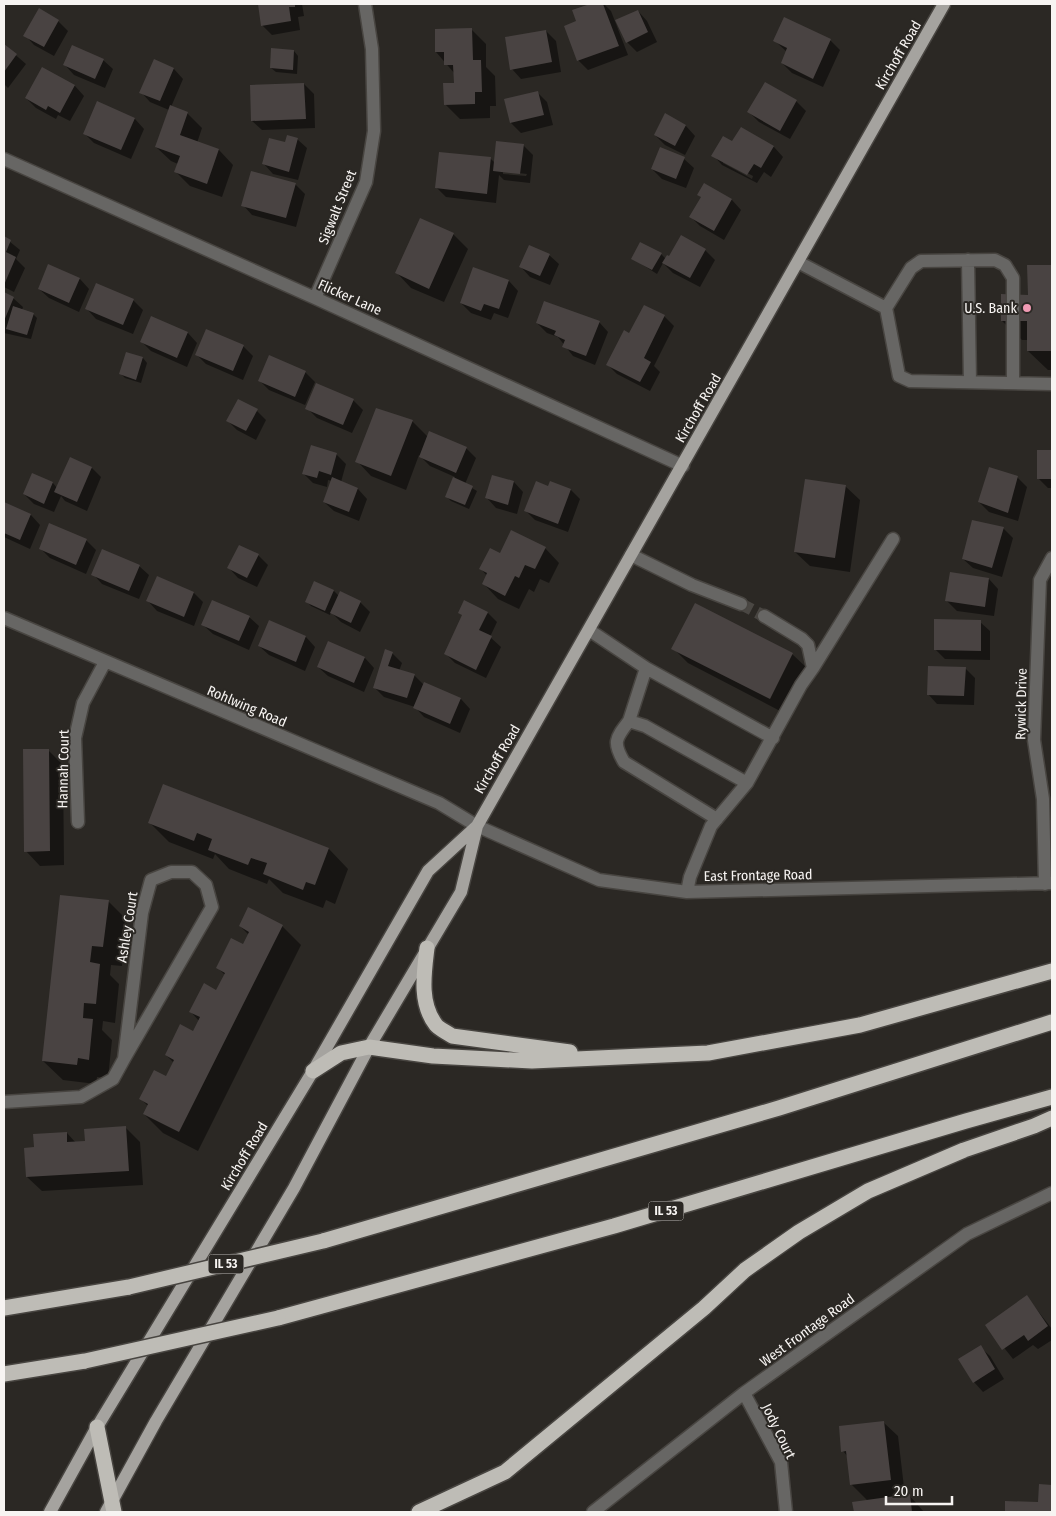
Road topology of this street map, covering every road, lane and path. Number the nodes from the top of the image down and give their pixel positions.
1 (365, 4) edge
2 (944, 4) edge
3 (4, 159) edge
4 (968, 260) junction
5 (798, 262) junction
6 (315, 298) junction
7 (886, 308) junction
8 (970, 382) junction
9 (1013, 383) junction
10 (1052, 384) edge
11 (683, 466) junction
12 (893, 539) dead end
13 (631, 556) junction
14 (1052, 558) edge
15 (741, 604) tunnel mouth
16 (764, 616) tunnel mouth
17 (4, 618) edge
18 (589, 630) junction
19 (105, 662) junction
20 (646, 668) junction
21 (813, 668) junction
22 (630, 721) junction
23 (773, 738) junction
24 (747, 783) junction
25 (717, 819) junction
26 (78, 822) dead end
27 (476, 826) junction
28 (1049, 883) edge
29 (687, 892) junction
30 (426, 948) junction
31 (1052, 971) edge
32 (1052, 1022) edge
33 (369, 1047) junction
34 (619, 1057) junction
35 (124, 1059) junction
36 (313, 1071) junction
37 (1052, 1097) edge
38 (4, 1102) edge
39 (1052, 1118) edge
40 (1052, 1194) edge
41 (4, 1308) edge
42 (4, 1374) edge
43 (744, 1393) junction
44 (97, 1427) junction
45 (110, 1509) edge
46 (50, 1512) edge
47 (418, 1512) edge
48 (593, 1512) edge
49 (786, 1512) edge

1 - 6 street, Sigwalt Street
2 - 5 main road, Kirchoff Road
3 - 6 street, Flicker Lane
4 - 7 street
4 - 8 street
4 - 9 street
5 - 7 street
5 - 11 main road, Kirchoff Road
6 - 11 street, Flicker Lane
7 - 8 street
8 - 9 street
9 - 10 street
11 - 13 main road, Kirchoff Road
12 - 21 street
13 - 15 street
13 - 18 main road, Kirchoff Road
14 - 28 street, Rywick Drive
16 - 21 street
17 - 19 street, Rohlwing Road
18 - 20 street
18 - 27 main road, Kirchoff Road
19 - 26 street, Hannah Court
19 - 27 street, Rohlwing Road
20 - 22 street
20 - 23 street
21 - 23 street
22 - 24 street
22 - 25 street
23 - 24 street
24 - 25 street
25 - 29 street
27 - 29 street, East Frontage Road
27 - 30 main road, Kirchoff Road
27 - 36 main road, Kirchoff Road
28 - 29 street, East Frontage Road
30 - 33 main road, Kirchoff Road
30 - 34 highway
31 - 34 highway
32 - 41 highway, IL 53, bridge
33 - 34 highway
33 - 36 highway
33 - 45 main road, Kirchoff Road
35 - 35 street, Ashley Court
35 - 38 street, Ashley Court
36 - 44 main road, Kirchoff Road
37 - 42 highway, IL 53, bridge
39 - 47 highway
40 - 43 street, West Frontage Road
43 - 48 street, West Frontage Road
43 - 49 street, Jody Court
44 - 45 highway
44 - 46 main road, Kirchoff Road

